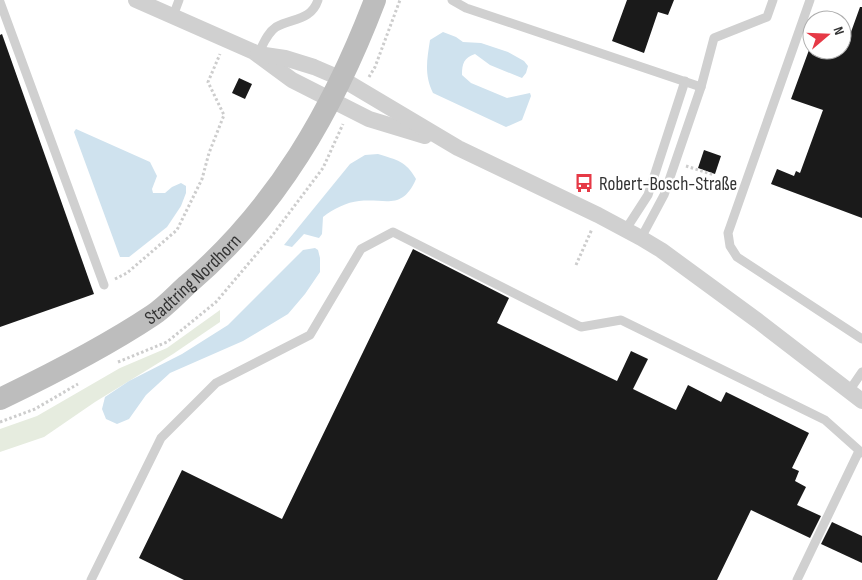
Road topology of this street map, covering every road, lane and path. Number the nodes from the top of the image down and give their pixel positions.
1 (136, 0) edge
2 (179, 0) edge
3 (318, 0) edge
4 (375, 0) edge
5 (400, 0) edge
6 (452, 0) edge
7 (773, 0) edge
8 (810, 0) edge
9 (0, 2) edge
10 (173, 16) junction
11 (226, 39) junction
12 (258, 54) junction
13 (342, 78) junction
14 (368, 78) dead end
15 (685, 81) junction
16 (701, 87) junction
17 (331, 100) junction
18 (342, 126) dead end
19 (338, 137) dead end
20 (458, 148) junction
21 (676, 162) junction
22 (714, 175) dead end
23 (598, 215) junction
24 (626, 230) junction
25 (641, 238) junction
26 (576, 265) dead end
27 (104, 285) joint
28 (862, 339) edge
29 (862, 372) edge
30 (855, 396) edge
31 (0, 399) edge
32 (861, 452) edge
33 (91, 580) edge
34 (797, 580) edge

1 - 10 street
2 - 10 lane
3 - 12 lane
4 - 13 main road, Stadtring Nordhorn
5 - 14 path
6 - 15 lane
7 - 16 lane
8 - 28 lane
9 - 27 lane
10 - 11 street
11 - 12 street
11 - 27 path
12 - 13 street
12 - 17 street
13 - 17 main road, Stadtring Nordhorn
13 - 20 street
15 - 16 lane
15 - 24 lane
16 - 21 lane
17 - 20 street
17 - 31 main road, Stadtring Nordhorn
18 - 19 path
20 - 23 street
21 - 22 path
21 - 25 lane
23 - 24 street
23 - 26 path
24 - 25 street
25 - 30 street
29 - 30 lane
32 - 33 lane
32 - 34 lane

